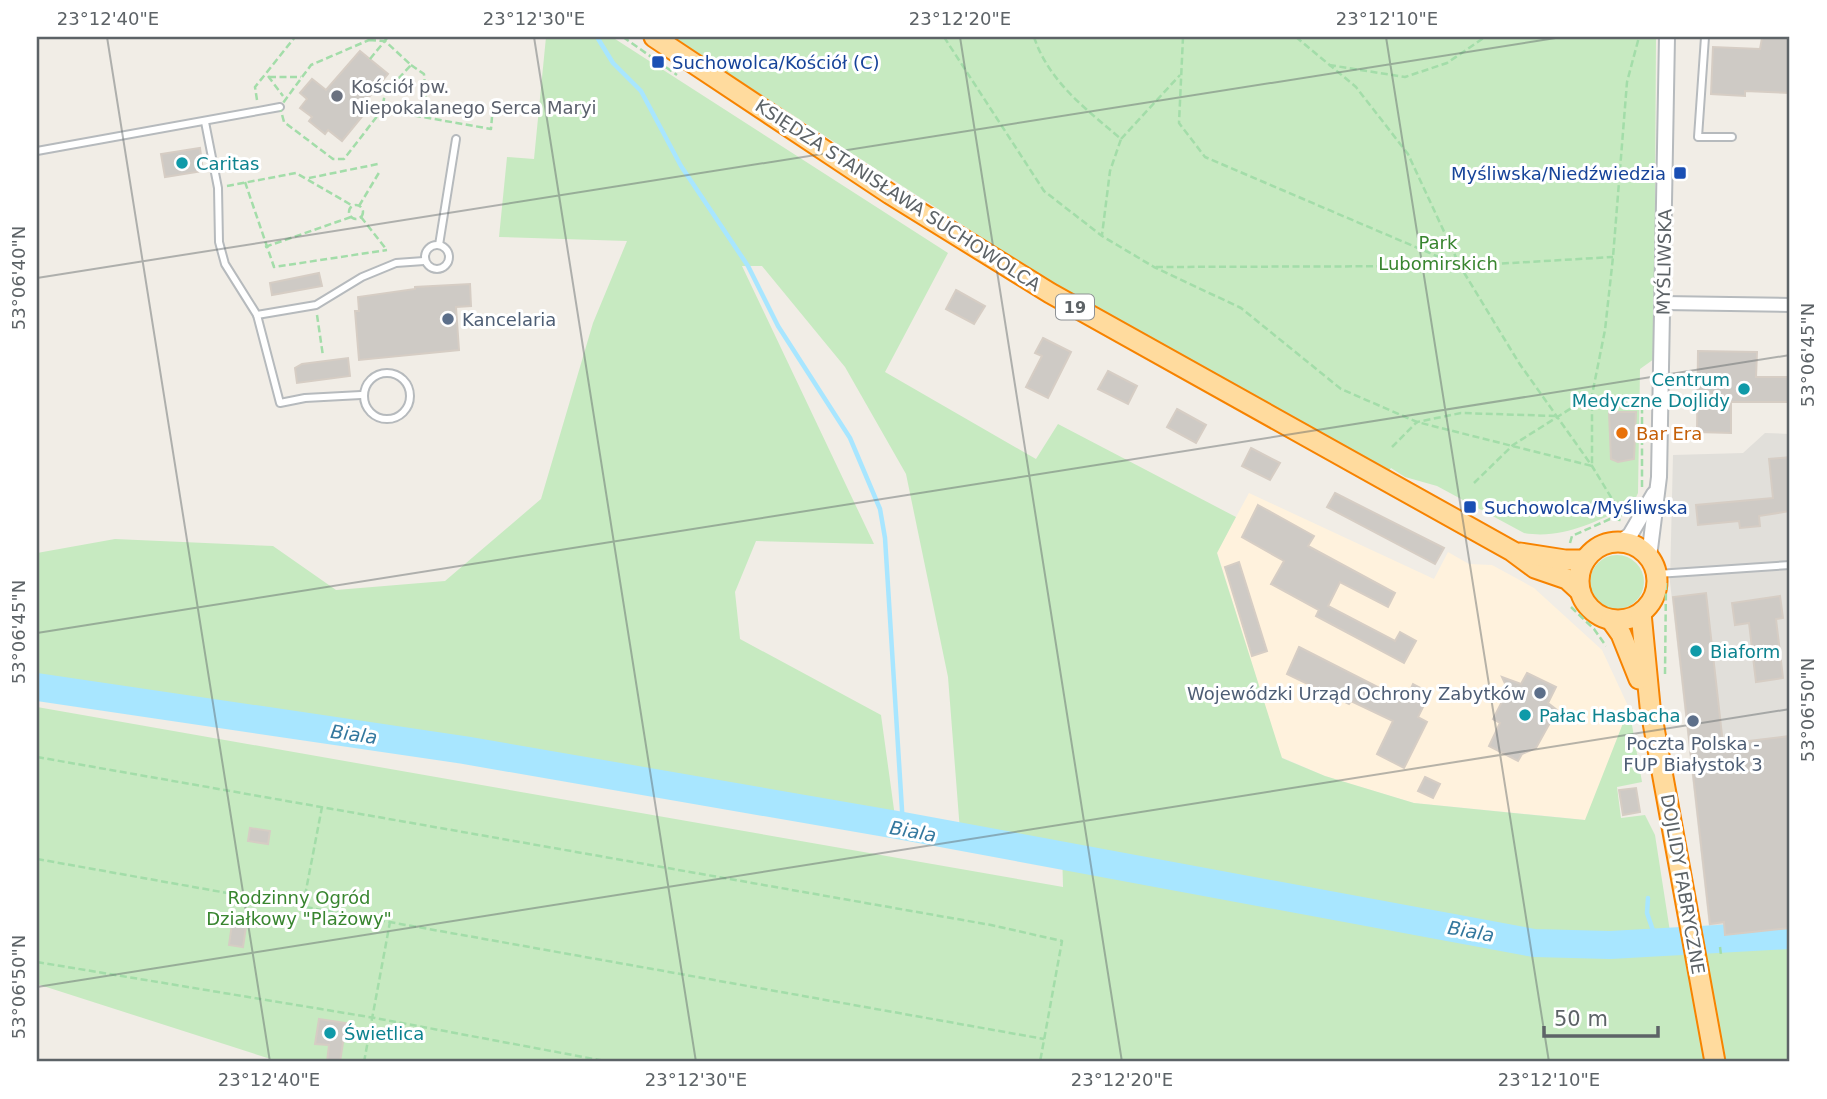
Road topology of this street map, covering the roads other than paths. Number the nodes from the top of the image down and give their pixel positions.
1 (654, 37) edge
2 (1667, 37) edge
3 (1705, 37) edge
4 (280, 107) road end
5 (205, 122) junction
6 (1732, 137) dead end
7 (456, 139) dead end
8 (37, 151) edge
9 (439, 245) junction
10 (424, 261) junction
11 (1663, 303) junction
12 (1790, 305) edge
13 (257, 315) junction
14 (361, 395) junction
15 (1658, 487) junction
16 (1620, 542) junction
17 (1512, 551) junction
18 (1585, 560) junction
19 (1790, 565) edge
20 (1658, 568) junction
21 (1580, 591) junction
22 (1641, 613) junction
23 (1611, 620) junction
24 (1650, 706) junction
25 (1715, 1062) edge

1 - 17 highway, KSIĘDZA STANISŁAWA SUCHOWOLCA / 19
2 - 11 street, MYŚLIWSKA
3 - 6 lane
4 - 5 lane
5 - 8 lane
5 - 13 lane
7 - 9 lane
9 - 10 lane
9 - 10 lane
10 - 13 lane
11 - 12 street
11 - 15 street, MYŚLIWSKA
13 - 14 lane
14 - 14 lane
15 - 16 street, MYŚLIWSKA
15 - 20 street, MYŚLIWSKA
16 - 18 highway
16 - 20 highway
17 - 18 highway, KSIĘDZA STANISŁAWA SUCHOWOLCA / 19
17 - 21 highway, KSIĘDZA STANISŁAWA SUCHOWOLCA / 19
18 - 21 highway
19 - 20 lane
20 - 22 highway
21 - 23 highway, 19
22 - 23 highway
22 - 24 highway, DOJLIDY FABRYCZNE / 19
23 - 24 highway, DOJLIDY FABRYCZNE / 19
24 - 25 highway, DOJLIDY FABRYCZNE / 19

